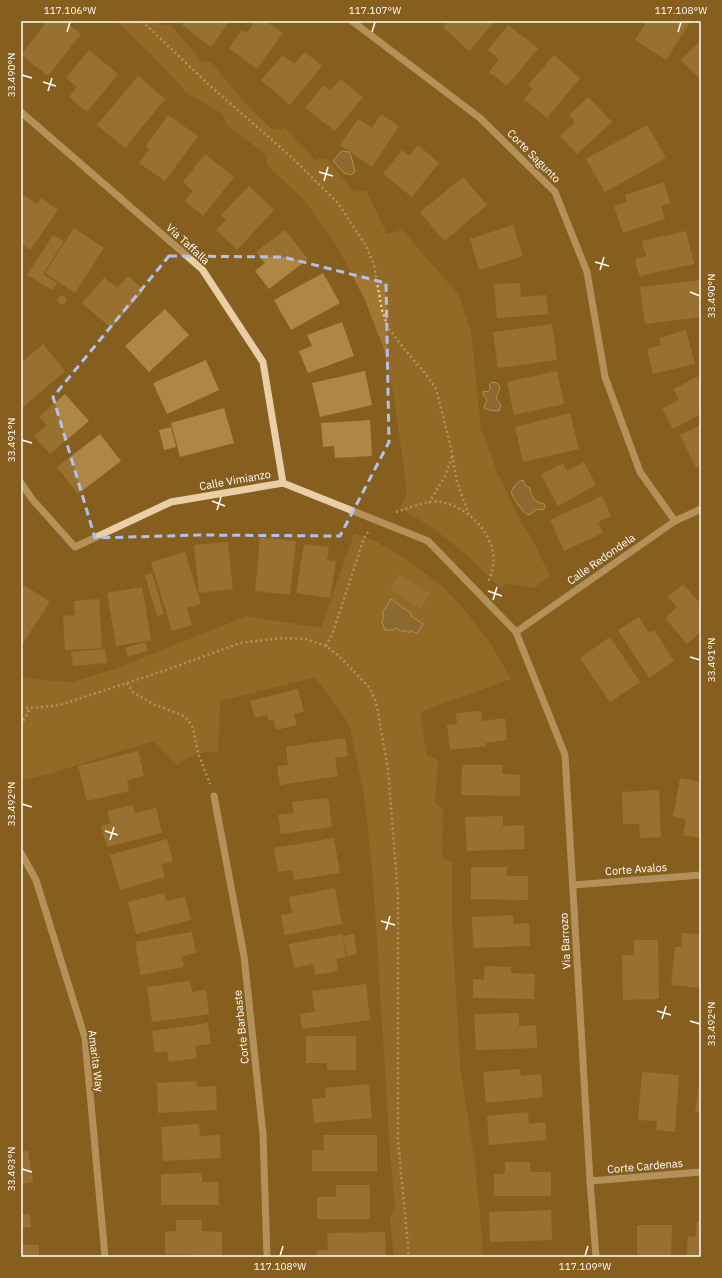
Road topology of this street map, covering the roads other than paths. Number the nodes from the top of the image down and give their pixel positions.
1 (352, 21) edge
2 (21, 112) edge
3 (21, 483) edge
4 (283, 483) junction
5 (701, 509) edge
6 (675, 521) junction
7 (516, 632) junction
8 (214, 796) road end
9 (21, 853) edge
10 (701, 875) edge
11 (573, 885) junction
12 (701, 1172) edge
13 (590, 1181) junction
14 (105, 1257) edge
15 (267, 1257) edge
16 (596, 1257) edge

1 - 6 street, Corte Sagunto
2 - 4 street, Via Taffalla
3 - 4 street, Calle Vimianzo
4 - 7 street, Calle Vimianzo
5 - 6 street, Calle Redondela
6 - 7 street, Calle Redondela
7 - 11 street, Via Barrozo
8 - 15 street, Corte Barbaste
9 - 14 street, Amarita Way
10 - 11 street, Corte Avalos
11 - 13 street, Via Barrozo
12 - 13 street, Corte Cardenas
13 - 16 street, Via Barrozo

